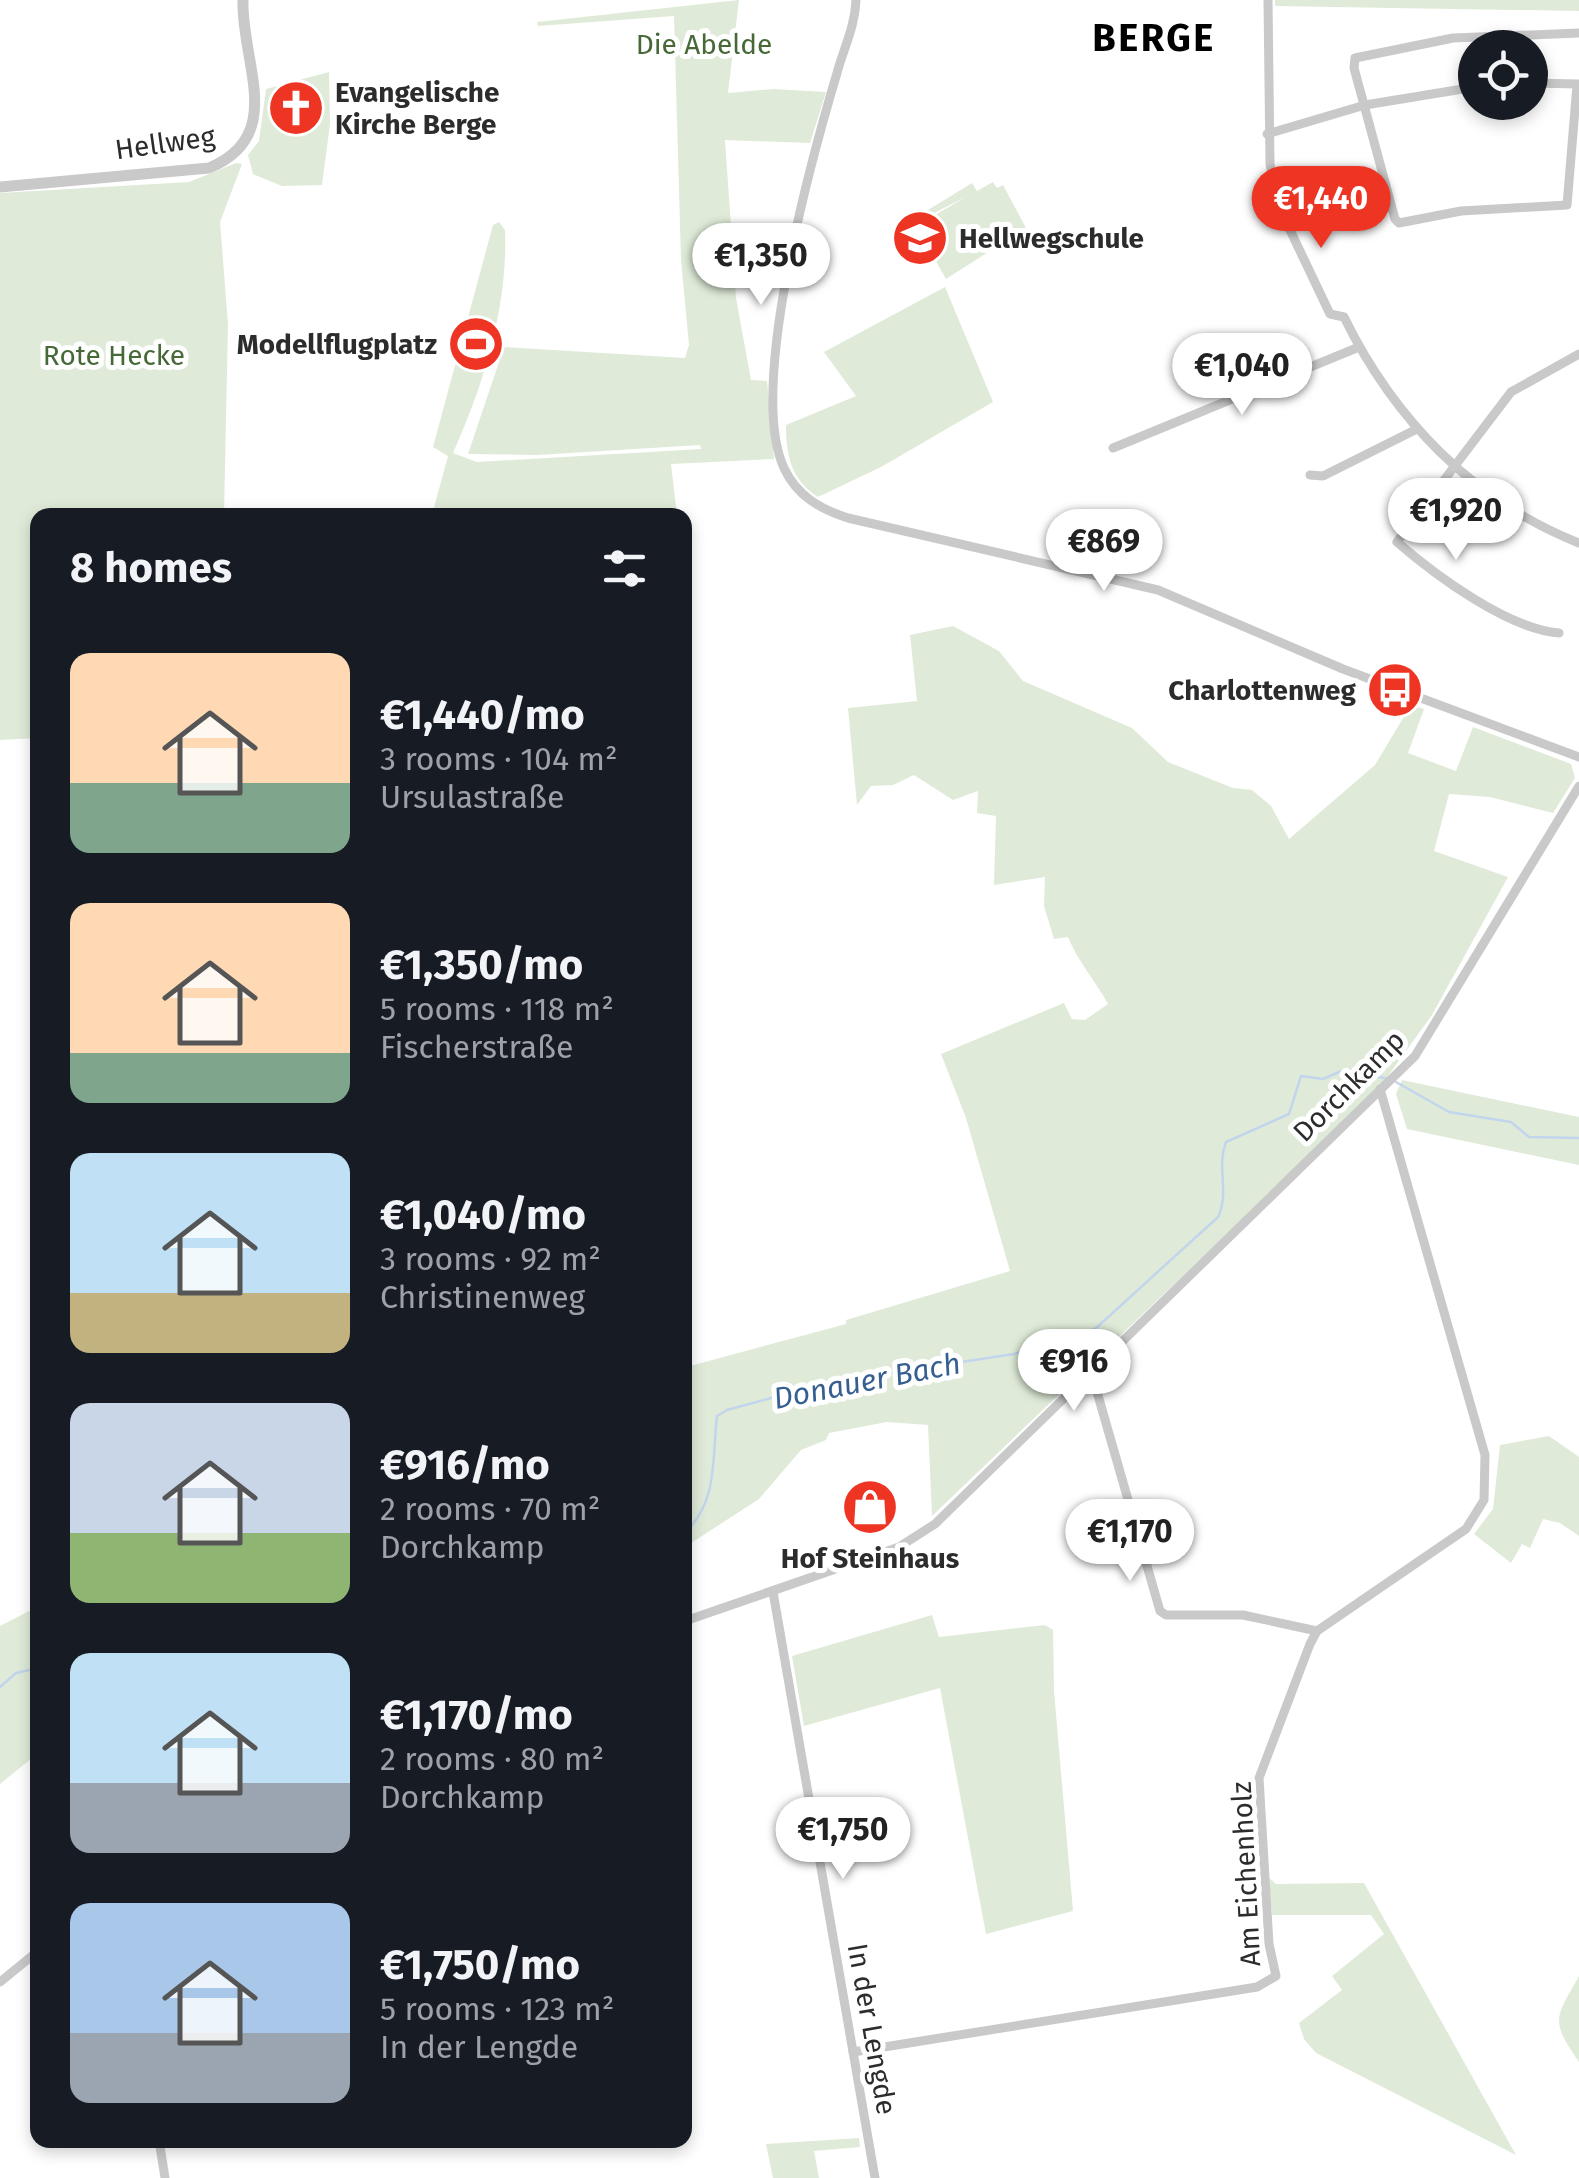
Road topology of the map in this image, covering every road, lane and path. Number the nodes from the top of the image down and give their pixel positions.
1 (243, 0) edge
2 (856, 0) edge
3 (1268, 0) edge
4 (1579, 33) edge
5 (1548, 84) edge
6 (1578, 85) edge
7 (1458, 89) edge
8 (1365, 105) junction
9 (1578, 113) edge
10 (1267, 134) junction
11 (0, 187) edge
12 (1359, 347) junction
13 (1579, 354) edge
14 (1417, 429) junction
15 (1113, 448) dead end
16 (1454, 467) junction
17 (1310, 475) dead end
18 (1579, 544) edge
19 (1558, 633) dead end
20 (1579, 757) edge
21 (1579, 786) edge
22 (1387, 1083) junction
23 (1091, 1370) junction
24 (772, 1592) junction
25 (692, 1619) edge
26 (1316, 1631) junction
27 (30, 1958) edge
28 (0, 1982) edge
29 (853, 2052) junction
30 (160, 2148) edge
31 (165, 2178) edge
32 (876, 2178) edge

1 - 11 street, Hellweg
2 - 20 street
3 - 10 street
4 - 8 street
5 - 6 street
6 - 9 street
7 - 8 street
8 - 9 street
8 - 10 street
10 - 12 street
12 - 14 street
12 - 15 street
13 - 16 street
14 - 16 street
14 - 17 street
16 - 18 street
16 - 19 street
21 - 22 street, Dorchkamp
22 - 23 street, Dorchkamp
22 - 26 street
23 - 24 street, Dorchkamp
23 - 26 street
24 - 25 street, Dorchkamp
24 - 29 street, In der Lengde
26 - 29 street, Am Eichenholz
27 - 28 street
29 - 32 street, In der Lengde
30 - 31 street

